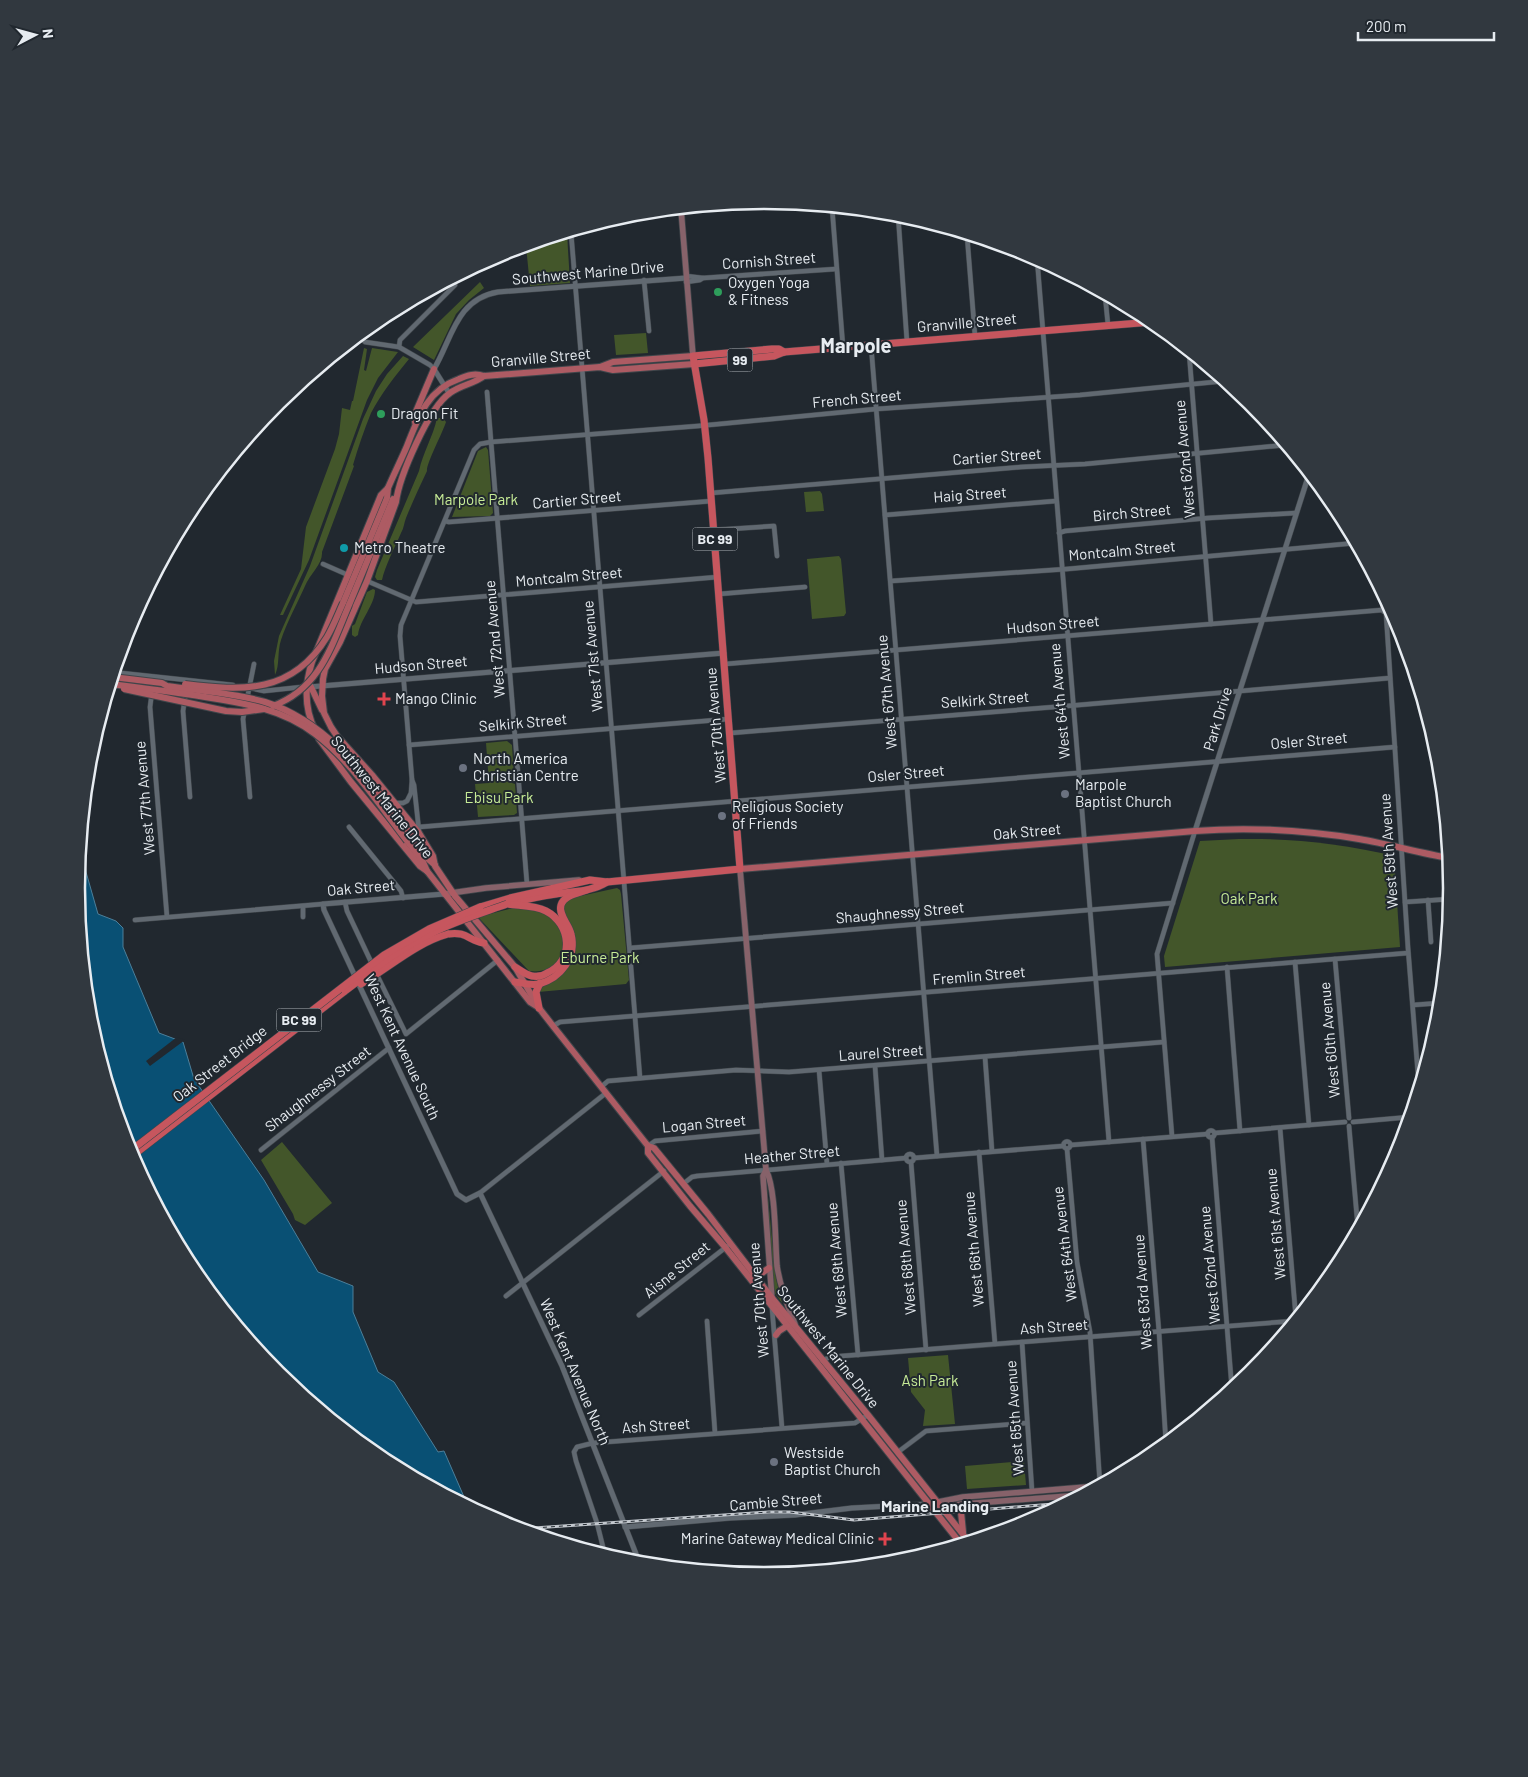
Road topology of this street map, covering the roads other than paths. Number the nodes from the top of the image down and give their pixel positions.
1 (832, 213) edge
2 (681, 214) edge
3 (899, 224) edge
4 (571, 238) edge
5 (968, 242) edge
6 (1038, 267) edge
7 (836, 269) junction
8 (686, 279) junction
9 (644, 280) junction
10 (455, 285) dead end
11 (575, 286) junction
12 (1106, 301) edge
13 (1139, 323) edge
14 (1108, 325) junction
15 (649, 331) dead end
16 (1042, 331) junction
17 (975, 336) junction
18 (364, 341) edge
19 (907, 342) junction
20 (871, 345) junction
21 (399, 347) junction
22 (843, 347) junction
23 (784, 352) junction
24 (693, 356) junction
25 (1190, 360) edge
26 (694, 364) junction
27 (600, 367) junction
28 (582, 368) junction
29 (434, 369) junction
30 (484, 376) junction
31 (1217, 382) edge
32 (1191, 384) junction
33 (444, 385) junction
34 (487, 392) dead end
35 (449, 393) junction
36 (1048, 397) junction
37 (876, 409) junction
38 (705, 425) junction
39 (415, 426) junction
40 (588, 435) junction
41 (491, 442) junction
42 (1278, 446) edge
43 (1197, 453) junction
44 (1054, 465) junction
45 (882, 478) junction
46 (1307, 480) edge
47 (388, 488) junction
48 (397, 491) junction
49 (711, 493) junction
50 (712, 501) junction
51 (1056, 501) junction
52 (594, 511) junction
53 (1296, 513) junction
54 (885, 515) junction
55 (497, 519) junction
56 (1202, 519) junction
57 (446, 521) junction
58 (714, 530) junction
59 (1059, 533) junction
60 (1349, 544) edge
61 (1285, 549) junction
62 (777, 556) dead end
63 (1205, 557) junction
64 (323, 564) dead end
65 (1062, 569) junction
66 (348, 575) junction
67 (718, 577) junction
68 (367, 581) junction
69 (891, 581) junction
70 (600, 587) junction
71 (805, 587) dead end
72 (720, 594) junction
73 (504, 595) junction
74 (411, 600) junction
75 (346, 604) junction
76 (1382, 609) edge
77 (1263, 620) junction
78 (1388, 621) edge
79 (1211, 624) junction
80 (322, 635) junction
81 (1067, 637) junction
82 (340, 642) junction
83 (896, 649) junction
84 (724, 653) junction
85 (606, 663) junction
86 (254, 664) dead end
87 (725, 664) junction
88 (510, 671) junction
89 (121, 673) dead end
90 (154, 677) junction
91 (119, 678) edge
92 (1390, 678) junction
93 (403, 679) junction
94 (188, 680) junction
95 (162, 683) junction
96 (117, 685) edge
97 (323, 686) junction
98 (116, 687) edge
99 (309, 687) junction
100 (249, 688) junction
101 (1240, 690) junction
102 (1073, 706) junction
103 (324, 713) junction
104 (902, 718) junction
105 (730, 719) junction
106 (612, 728) junction
107 (731, 733) junction
108 (515, 736) junction
109 (409, 745) junction
110 (1394, 747) junction
111 (1218, 761) junction
112 (1078, 773) junction
113 (412, 780) junction
114 (907, 787) junction
115 (190, 797) dead end
116 (250, 797) dead end
117 (736, 801) junction
118 (394, 803) junction
119 (619, 811) junction
120 (522, 818) junction
121 (350, 827) dead end
122 (1196, 831) junction
123 (414, 834) junction
124 (1084, 841) junction
125 (1401, 848) junction
126 (913, 855) junction
127 (1442, 857) edge
128 (740, 870) junction
129 (427, 871) junction
130 (590, 880) junction
131 (624, 880) junction
132 (607, 882) junction
133 (527, 884) junction
134 (587, 890) junction
135 (452, 892) junction
136 (444, 894) junction
137 (403, 898) junction
138 (1443, 899) edge
139 (1428, 900) junction
140 (345, 902) junction
141 (510, 902) junction
142 (1405, 902) junction
143 (323, 904) junction
144 (1173, 904) junction
145 (302, 906) junction
146 (1090, 909) junction
147 (303, 917) dead end
148 (167, 918) junction
149 (135, 920) dead end
150 (918, 924) junction
151 (746, 938) junction
152 (1431, 942) dead end
153 (484, 943) junction
154 (630, 948) junction
155 (1408, 953) junction
156 (1335, 959) junction
157 (498, 960) junction
158 (1296, 962) junction
159 (515, 967) junction
160 (1227, 967) junction
161 (1158, 973) junction
162 (1096, 978) junction
163 (515, 982) junction
164 (540, 983) junction
165 (526, 984) junction
166 (345, 991) junction
167 (924, 993) junction
168 (1433, 1004) edge
169 (753, 1006) junction
170 (1413, 1006) junction
171 (539, 1008) junction
172 (635, 1015) junction
173 (553, 1026) junction
174 (1164, 1042) junction
175 (1101, 1047) junction
176 (389, 1048) junction
177 (985, 1057) junction
178 (930, 1062) junction
179 (875, 1066) junction
180 (819, 1070) junction
181 (1418, 1071) edge
182 (758, 1072) junction
183 (640, 1078) junction
184 (601, 1087) junction
185 (606, 1093) junction
186 (1403, 1118) edge
187 (1349, 1122) junction
188 (1309, 1125) junction
189 (1280, 1128) junction
190 (763, 1131) junction
191 (1240, 1131) junction
192 (1211, 1135) junction
193 (1172, 1136) junction
194 (1143, 1139) junction
195 (1109, 1142) junction
196 (136, 1146) edge
197 (648, 1146) junction
198 (1067, 1147) junction
199 (262, 1150) dead end
200 (138, 1151) edge
201 (992, 1151) junction
202 (979, 1152) junction
203 (937, 1156) junction
204 (910, 1159) junction
205 (882, 1160) junction
206 (841, 1163) junction
207 (827, 1164) junction
208 (670, 1167) junction
209 (766, 1170) junction
210 (664, 1172) junction
211 (683, 1184) junction
212 (480, 1193) junction
213 (1357, 1219) edge
214 (727, 1245) junction
215 (770, 1268) junction
216 (753, 1273) junction
217 (524, 1283) junction
218 (506, 1296) dead end
219 (772, 1298) junction
220 (772, 1308) junction
221 (1294, 1312) edge
222 (639, 1315) dead end
223 (707, 1321) dead end
224 (1287, 1321) edge
225 (787, 1326) junction
226 (1228, 1326) junction
227 (797, 1328) junction
228 (1159, 1332) junction
229 (776, 1335) junction
230 (1091, 1337) junction
231 (1022, 1342) junction
232 (995, 1344) junction
233 (926, 1350) junction
234 (858, 1355) junction
235 (821, 1363) junction
236 (1231, 1381) edge
237 (868, 1415) junction
238 (861, 1420) junction
239 (1027, 1424) junction
240 (782, 1428) junction
241 (715, 1434) junction
242 (1165, 1435) edge
243 (593, 1443) junction
244 (898, 1452) junction
245 (1099, 1479) edge
246 (1083, 1487) edge
247 (1032, 1491) junction
248 (1066, 1496) edge
249 (928, 1504) junction
250 (939, 1504) junction
251 (967, 1504) junction
252 (625, 1528) junction
253 (964, 1536) joint
254 (957, 1539) edge
255 (603, 1547) edge
256 (636, 1555) edge

1 - 7 street
2 - 8 main road, Southwest Marine Drive
3 - 19 street
4 - 11 street, West 71st Avenue
5 - 17 street
6 - 16 street, West 64th Avenue
7 - 8 street, Cornish Street
7 - 22 street
8 - 9 street, Southwest Marine Drive
8 - 24 main road, West 70th Avenue
9 - 11 street, Southwest Marine Drive
9 - 15 street
10 - 21 street
11 - 28 street, West 71st Avenue
11 - 29 street, Southwest Marine Drive
12 - 14 street
13 - 14 highway, Granville Street
14 - 16 highway, Granville Street
16 - 17 highway, Granville Street
16 - 36 street, West 64th Avenue
17 - 19 highway, Granville Street
18 - 21 street
19 - 20 highway, Granville Street
20 - 22 highway, Granville Street
20 - 37 street, West 67th Avenue
21 - 29 street
22 - 23 highway, Granville Street
23 - 24 highway, Granville Street
23 - 26 highway, Granville Street / 99
24 - 26 highway, West 70th Avenue / BC 99
24 - 27 main road, Granville Street
25 - 32 street, West 62nd Avenue
26 - 27 main road, Granville Street
26 - 38 highway, West 70th Avenue / BC 99
27 - 28 main road, Granville Street
28 - 30 main road, Granville Street
28 - 40 street, West 71st Avenue
29 - 33 street
29 - 39 main road
30 - 33 main road, Granville Street
30 - 35 main road, Granville Street
31 - 32 street, French Street
32 - 36 street, French Street
32 - 43 street, West 62nd Avenue
33 - 35 street
33 - 39 main road, Southwest Marine Drive
34 - 41 street, West 72nd Avenue
35 - 48 main road, Southwest Marine Drive
36 - 37 street, French Street
36 - 44 street, West 64th Avenue
37 - 38 street, French Street
37 - 45 street, West 67th Avenue
38 - 40 street, French Street
38 - 49 highway, West 70th Avenue / BC 99
39 - 47 main road, Southwest Marine Drive
40 - 41 street, French Street
40 - 52 street, West 71st Avenue
41 - 55 street, West 72nd Avenue
41 - 57 street
42 - 43 street, Cartier Street
43 - 44 street, Cartier Street
43 - 56 street, West 62nd Avenue
44 - 45 street, Cartier Street
44 - 51 street, West 64th Avenue
45 - 49 street, Cartier Street
45 - 54 street, West 67th Avenue
46 - 53 street, Park Drive
47 - 66 main road, Southwest Marine Drive
47 - 75 main road
48 - 68 main road, Southwest Marine Drive
48 - 75 main road
49 - 50 highway, West 70th Avenue / BC 99
50 - 52 street, Cartier Street
50 - 58 highway, West 70th Avenue / BC 99
51 - 54 street, Haig Street
51 - 59 street, West 64th Avenue
52 - 55 street, Cartier Street
52 - 70 street, West 71st Avenue
53 - 56 street, Birch Street
53 - 61 street, Park Drive
54 - 69 street, West 67th Avenue
55 - 57 street, Cartier Street
55 - 73 street, West 72nd Avenue
56 - 59 street, Birch Street
56 - 63 street, West 62nd Avenue
57 - 74 street
58 - 62 street
58 - 67 highway, West 70th Avenue / BC 99
59 - 65 street, West 64th Avenue
60 - 61 street, Montcalm Street
61 - 63 street, Montcalm Street
61 - 77 street, Park Drive
63 - 65 street, Montcalm Street
63 - 79 street, West 62nd Avenue
64 - 66 street
65 - 69 street, Montcalm Street
65 - 81 street, West 64th Avenue
66 - 80 main road, Southwest Marine Drive
67 - 70 street, Montcalm Street
67 - 72 highway, West 70th Avenue / BC 99
68 - 74 street, Montcalm Street
68 - 82 main road, Southwest Marine Drive
69 - 83 street, West 67th Avenue
70 - 73 street, Montcalm Street
70 - 85 street, West 71st Avenue
71 - 72 street
72 - 84 highway, West 70th Avenue / BC 99
73 - 74 street, Montcalm Street
73 - 88 street, West 72nd Avenue
74 - 93 street
75 - 95 main road, bridge
75 - 98 main road, bridge
76 - 77 street, Hudson Street
77 - 79 street, Hudson Street
77 - 101 street, Park Drive
78 - 92 street, West 59th Avenue
79 - 81 street, Hudson Street
80 - 82 street
80 - 99 main road, Southwest Marine Drive
81 - 83 street, Hudson Street
81 - 102 street, West 64th Avenue
82 - 97 main road, Southwest Marine Drive
83 - 87 street, Hudson Street
83 - 104 street, West 67th Avenue
84 - 85 street, Hudson Street
84 - 87 highway, West 70th Avenue / BC 99
85 - 88 street, Hudson Street
85 - 106 street, West 71st Avenue
86 - 100 street
87 - 105 highway, West 70th Avenue / BC 99
88 - 93 street, Hudson Street
88 - 108 street, West 72nd Avenue
89 - 90 street, Hudson Street
90 - 94 street, Hudson Street
90 - 148 street, West 77th Avenue
91 - 95 main road, bridge
92 - 101 street, Selkirk Street
92 - 110 street, West 59th Avenue
93 - 97 street, Hudson Street
93 - 109 street
94 - 100 street, Hudson Street
94 - 115 street
95 - 123 main road, bridge
96 - 123 main road, bridge
97 - 99 street, Hudson Street
97 - 103 main road, Southwest Marine Drive
99 - 100 street, Hudson Street
99 - 103 main road
99 - 129 main road, Southwest Marine Drive
100 - 116 street
101 - 102 street, Selkirk Street
101 - 111 street, Park Drive
102 - 104 street, Selkirk Street
102 - 112 street, West 64th Avenue
103 - 118 main road, Southwest Marine Drive
104 - 107 street, Selkirk Street
104 - 114 street, West 67th Avenue
105 - 106 street, Selkirk Street
105 - 107 highway, West 70th Avenue / BC 99
106 - 108 street, Selkirk Street
106 - 119 street, West 71st Avenue
107 - 117 highway, West 70th Avenue / BC 99
108 - 109 street, Selkirk Street
108 - 120 street, West 72nd Avenue
109 - 113 street
110 - 111 street, Osler Street
110 - 125 street, West 59th Avenue
111 - 112 street, Osler Street
111 - 122 street, Park Drive
112 - 114 street, Osler Street
112 - 124 street, West 64th Avenue
113 - 118 street
113 - 123 street
114 - 117 street, Osler Street
114 - 126 street, West 67th Avenue
117 - 119 street, Osler Street
117 - 128 highway, West 70th Avenue / BC 99
118 - 123 main road, Southwest Marine Drive
119 - 120 street, Osler Street
119 - 131 street, West 71st Avenue
120 - 123 street, Osler Street
120 - 133 street, West 72nd Avenue
121 - 137 street
122 - 124 main road, Oak Street
122 - 125 main road, Oak Street
122 - 144 street, Park Drive
123 - 129 main road
123 - 135 main road, Southwest Marine Drive
124 - 126 main road, Oak Street
124 - 146 street, West 64th Avenue
125 - 127 main road, Oak Street
125 - 142 street, West 59th Avenue
126 - 128 main road, Oak Street
126 - 150 street, West 67th Avenue
128 - 131 highway, Oak Street / BC 99
128 - 151 main road, West 70th Avenue
129 - 136 main road, Southwest Marine Drive
130 - 132 highway, Oak Street / BC 99
130 - 133 main road, Oak Street
130 - 141 highway, Oak Street / BC 99
131 - 132 highway, Oak Street / BC 99
131 - 154 street, West 71st Avenue
132 - 134 highway, Oak Street / BC 99
133 - 135 main road, Oak Street
134 - 141 highway, Oak Street / BC 99
134 - 164 highway
135 - 136 main road, Oak Street
135 - 159 main road, Southwest Marine Drive
136 - 137 street, Oak Street
136 - 153 main road, Southwest Marine Drive
137 - 140 street, Oak Street
138 - 139 street
139 - 142 street
139 - 152 street
140 - 143 street, Oak Street
140 - 157 street
141 - 159 highway
141 - 166 highway, Oak Street Bridge / BC 99, bridge
141 - 196 highway, Oak Street Bridge / BC 99, bridge
142 - 155 street, West 59th Avenue
143 - 145 street, Oak Street
143 - 176 street, West Kent Avenue South
144 - 146 street, Shaughnessy Street
144 - 161 street, Park Drive
145 - 147 street
145 - 148 street, Oak Street
146 - 150 street, Shaughnessy Street
146 - 162 street, West 64th Avenue
148 - 149 street, Oak Street
150 - 151 street, Shaughnessy Street
150 - 167 street, West 67th Avenue
151 - 154 street, Shaughnessy Street
151 - 169 main road, West 70th Avenue
153 - 157 main road, Southwest Marine Drive
153 - 166 highway, bridge
154 - 172 street, West 71st Avenue
155 - 156 street, Fremlin Street
155 - 170 street, West 59th Avenue
156 - 158 street, Fremlin Street
156 - 187 street, West 60th Avenue
157 - 163 main road, Southwest Marine Drive
158 - 160 street, Fremlin Street
158 - 188 street
159 - 165 main road, Southwest Marine Drive
160 - 161 street, Fremlin Street
160 - 191 street
161 - 162 street, Fremlin Street
161 - 174 street
162 - 167 street, Fremlin Street
162 - 175 street, West 64th Avenue
163 - 165 highway
163 - 171 main road, Southwest Marine Drive
164 - 165 highway
164 - 171 highway
165 - 171 main road, Southwest Marine Drive
166 - 200 highway, Oak Street Bridge / BC 99
167 - 169 street, Fremlin Street
167 - 178 street, West 67th Avenue
168 - 170 street
169 - 172 street, Fremlin Street
169 - 182 main road, West 70th Avenue
170 - 181 street, West 59th Avenue
171 - 173 main road, Southwest Marine Drive
172 - 173 street, Fremlin Street
172 - 183 street, West 71st Avenue
173 - 184 main road, Southwest Marine Drive
174 - 175 street, Laurel Street
174 - 193 street
175 - 177 street, Laurel Street
175 - 195 street, West 64th Avenue
176 - 199 street, Shaughnessy Street
176 - 212 street, West Kent Avenue South
177 - 178 street, Laurel Street
177 - 201 street
178 - 179 street, Laurel Street
178 - 203 street, West 67th Avenue
179 - 180 street, Laurel Street
179 - 205 street
180 - 182 street, Laurel Street
180 - 207 street
182 - 183 street, Laurel Street
182 - 190 main road, West 70th Avenue
183 - 184 street, Laurel Street
184 - 185 main road, Southwest Marine Drive
185 - 197 main road, Southwest Marine Drive
185 - 212 street
186 - 187 street, Heather Street
187 - 188 street, Heather Street
187 - 213 street, West 60th Avenue
188 - 189 street, Heather Street
189 - 191 street, Heather Street
189 - 221 street, West 61st Avenue
190 - 197 street, Logan Street
190 - 209 main road, West 70th Avenue
191 - 192 street, Heather Street
192 - 193 street, Heather Street
192 - 226 street, West 62nd Avenue
193 - 194 street, Heather Street
194 - 195 street, Heather Street
194 - 228 street, West 63rd Avenue
195 - 198 street, Heather Street
197 - 208 main road, Southwest Marine Drive
197 - 210 main road, Southwest Marine Drive
198 - 201 street, Heather Street
198 - 230 street, West 64th Avenue
201 - 202 street, Heather Street
202 - 203 street, Heather Street
202 - 232 street, West 66th Avenue
203 - 204 street, Heather Street
204 - 205 street, Heather Street
204 - 233 street, West 68th Avenue
205 - 206 street, Heather Street
206 - 207 street, Heather Street
206 - 234 street, West 69th Avenue
207 - 209 street, Heather Street
208 - 210 street
208 - 211 main road, Southwest Marine Drive
209 - 211 street, Heather Street
209 - 215 main road, West 70th Avenue
209 - 227 main road, West 70th Avenue
210 - 214 main road, Southwest Marine Drive
210 - 217 street
211 - 214 main road, Southwest Marine Drive
212 - 217 street, West Kent Avenue North
214 - 216 main road, Southwest Marine Drive
214 - 220 main road, Southwest Marine Drive
214 - 222 street, Aisne Street
215 - 216 main road
215 - 219 main road, West 70th Avenue
216 - 219 main road, Southwest Marine Drive
217 - 218 street
217 - 243 street, West Kent Avenue North
219 - 220 main road, West 70th Avenue
219 - 227 main road, Southwest Marine Drive
220 - 225 main road, Southwest Marine Drive
220 - 229 street, West 70th Avenue
223 - 241 street
224 - 226 street, Ash Street
225 - 229 main road
225 - 235 main road, Southwest Marine Drive
226 - 228 street, Ash Street
226 - 236 street, West 62nd Avenue
227 - 235 main road, Southwest Marine Drive
228 - 230 street, Ash Street
228 - 242 street, West 63rd Avenue
229 - 240 street, West 70th Avenue
230 - 231 street, Ash Street
230 - 245 street, West 64th Avenue
231 - 232 street, Ash Street
231 - 239 street, West 65th Avenue
232 - 233 street, Ash Street
233 - 234 street, Ash Street
234 - 235 street, Ash Street
235 - 237 main road, Southwest Marine Drive
235 - 238 main road, Southwest Marine Drive
237 - 238 street, Ash Street
237 - 244 main road, Southwest Marine Drive
238 - 240 street, Ash Street
238 - 249 main road, Southwest Marine Drive
239 - 244 street
239 - 247 street, West 65th Avenue
240 - 241 street, Ash Street
241 - 243 street, Ash Street
243 - 252 street, West Kent Avenue North
243 - 255 street
244 - 250 main road, Southwest Marine Drive
246 - 247 main road, Cambie Street
247 - 250 main road, Cambie Street
248 - 251 main road, Cambie Street
249 - 250 main road, Cambie Street
249 - 252 street, Cambie Street
249 - 254 main road, Southwest Marine Drive
250 - 251 main road, Cambie Street
250 - 253 main road, Southwest Marine Drive
251 - 253 main road
252 - 256 street, West Kent Avenue North

